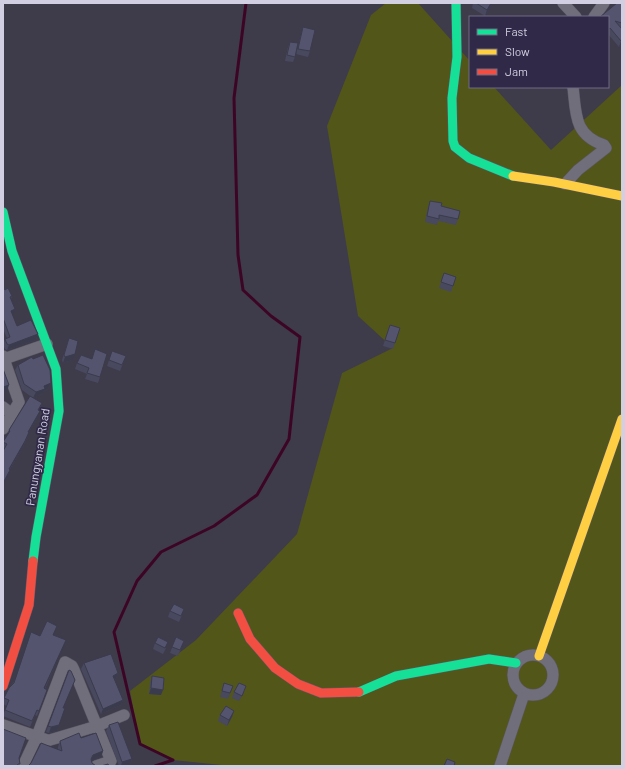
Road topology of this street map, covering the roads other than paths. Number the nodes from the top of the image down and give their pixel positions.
1 (456, 3) edge
2 (563, 3) edge
3 (604, 3) edge
4 (575, 16) edge
5 (595, 16) edge
6 (573, 88) edge
7 (565, 184) junction
8 (622, 196) edge
9 (3, 212) edge
10 (47, 344) junction
11 (4, 358) edge
12 (7, 410) edge
13 (622, 419) edge
14 (3, 429) edge
15 (238, 613) dead end
16 (539, 656) junction
17 (516, 663) junction
18 (6, 671) edge
19 (3, 686) edge
20 (524, 694) junction
21 (124, 715) dead end
22 (3, 725) edge
23 (97, 726) junction
24 (36, 736) junction
25 (23, 766) edge
26 (96, 766) edge
27 (500, 766) edge

1 - 7 street
2 - 4 street
3 - 5 street
6 - 7 street
7 - 8 street
9 - 10 street, Panungyanan Road
10 - 11 street
10 - 18 street, Panungyanan Road
11 - 12 street
12 - 14 street
13 - 16 street
15 - 17 street
16 - 17 street
16 - 20 street
17 - 20 street
18 - 19 street, Panungyanan Road
20 - 27 street
21 - 23 street
22 - 24 street
23 - 24 street
23 - 24 street
23 - 26 street
24 - 25 street

